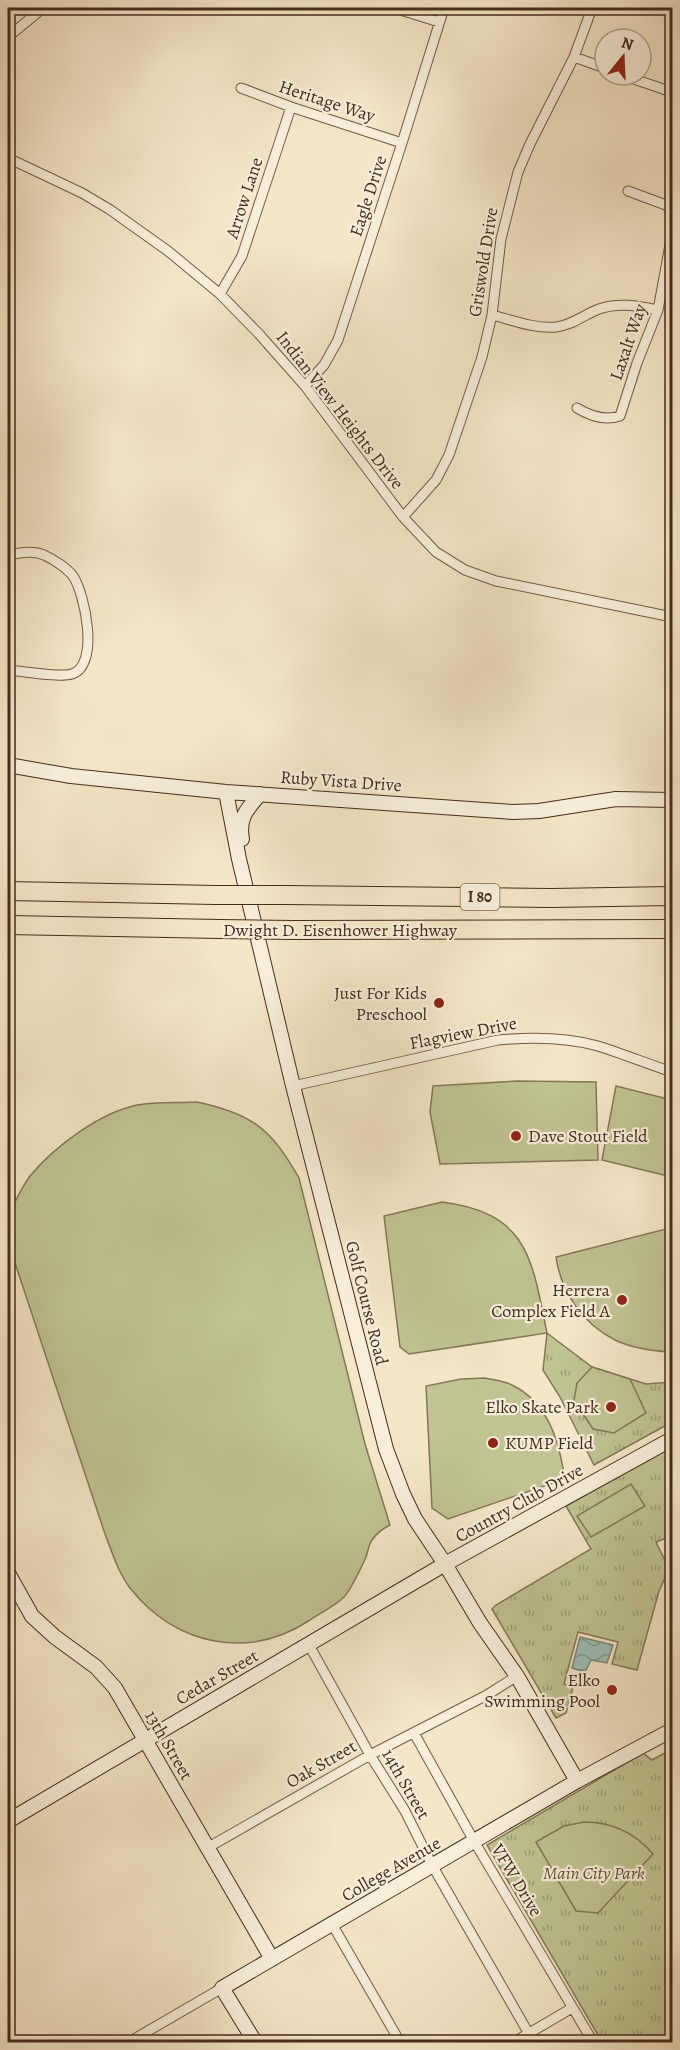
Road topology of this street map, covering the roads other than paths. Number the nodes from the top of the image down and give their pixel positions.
1 (43, 8) edge
2 (394, 8) edge
3 (444, 8) edge
4 (592, 8) edge
5 (438, 22) junction
6 (8, 37) edge
7 (574, 57) junction
8 (593, 64) edge
9 (653, 86) edge
10 (241, 88) dead end
11 (672, 92) edge
12 (291, 107) junction
13 (402, 143) junction
14 (8, 158) edge
15 (628, 191) dead end
16 (672, 213) edge
17 (672, 234) edge
18 (220, 294) junction
19 (658, 310) junction
20 (492, 315) junction
21 (305, 386) junction
22 (577, 408) dead end
23 (403, 516) junction
24 (8, 555) edge
25 (672, 617) edge
26 (8, 670) edge
27 (8, 765) edge
28 (226, 792) junction
29 (260, 794) junction
30 (672, 800) edge
31 (244, 883) junction
32 (8, 891) edge
33 (672, 896) edge
34 (8, 925) edge
35 (672, 929) edge
36 (672, 1072) edge
37 (293, 1086) junction
38 (672, 1439) edge
39 (445, 1564) junction
40 (8, 1573) edge
41 (309, 1645) junction
42 (517, 1676) junction
43 (672, 1730) edge
44 (414, 1733) junction
45 (144, 1740) junction
46 (370, 1755) junction
47 (577, 1781) junction
48 (8, 1821) edge
49 (474, 1841) junction
50 (207, 1848) junction
51 (432, 1865) junction
52 (332, 1924) junction
53 (272, 1959) junction
54 (222, 1988) junction
55 (572, 2008) junction
56 (529, 2034) junction
57 (129, 2043) edge
58 (255, 2043) edge
59 (400, 2043) edge
60 (514, 2043) edge
61 (592, 2043) edge

1 - 6 street
2 - 5 street
3 - 5 street, Eagle Drive
4 - 7 street, Griswold Drive
5 - 13 street, Eagle Drive
7 - 8 street
7 - 20 street, Griswold Drive
9 - 11 street
10 - 12 street, Heritage Way
12 - 13 street, Heritage Way
12 - 18 street, Arrow Lane
13 - 21 street, Eagle Drive
14 - 18 street, Indian View Heights Drive
15 - 16 street
17 - 19 street, Laxalt Way
18 - 21 street, Indian View Heights Drive
19 - 20 street
19 - 22 street, Laxalt Way
20 - 23 street, Griswold Drive
21 - 23 street, Indian View Heights Drive
23 - 25 street, Indian View Heights Drive
24 - 26 street
27 - 28 street, Ruby Vista Drive
28 - 29 street, Ruby Vista Drive
28 - 31 street, Golf Course Road
29 - 30 street, Ruby Vista Drive
29 - 31 street
31 - 37 street, Golf Course Road
32 - 33 highway, Dwight D. Eisenhower Highway / I 80, bridge
34 - 35 highway, Dwight D. Eisenhower Highway / I 80, bridge
36 - 37 street, Flagview Drive
37 - 39 street, Golf Course Road
38 - 39 street, Country Club Drive
39 - 41 street, Cedar Street
39 - 42 street, Golf Course Road
40 - 45 street, 13th Street
41 - 45 street, Cedar Street
41 - 46 street, 14th Street
42 - 44 street, Oak Street
42 - 47 street, Golf Course Road
43 - 47 street, College Avenue
44 - 46 street, Oak Street
44 - 49 street, VFW Drive
45 - 48 street, Cedar Street
45 - 50 street, 13th Street
46 - 50 street, Oak Street
46 - 51 street, 14th Street
47 - 49 street, College Avenue
49 - 51 street, College Avenue
49 - 55 street, VFW Drive
50 - 53 street, 13th Street
51 - 52 street, College Avenue
51 - 56 street, 14th Street
52 - 53 street, College Avenue
52 - 59 street
53 - 54 street, College Avenue
54 - 57 street, College Avenue
54 - 58 street
55 - 56 street
55 - 61 street, VFW Drive
56 - 60 street

